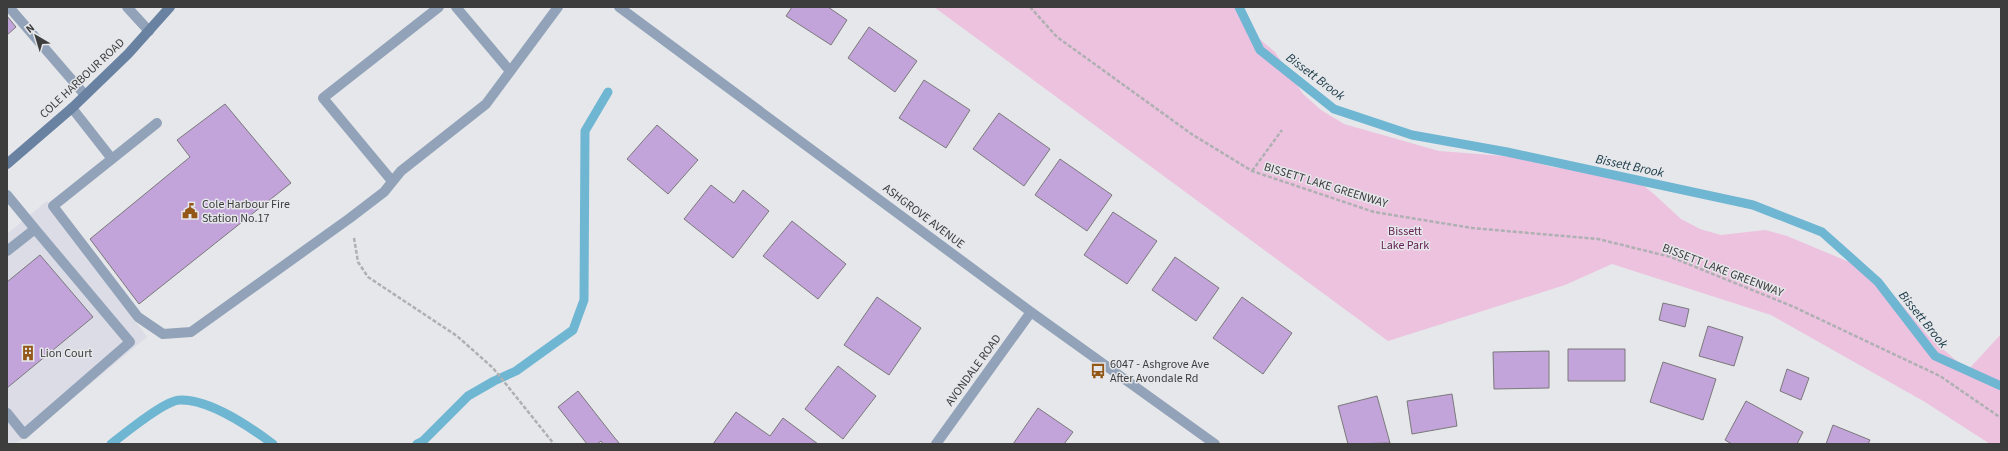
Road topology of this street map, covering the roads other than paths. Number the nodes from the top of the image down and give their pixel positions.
1 (10, 7) edge
2 (127, 7) edge
3 (170, 7) edge
4 (439, 7) edge
5 (456, 7) edge
6 (558, 7) edge
7 (619, 7) edge
8 (149, 31) junction
9 (510, 72) junction
10 (85, 95) junction
11 (72, 108) junction
12 (157, 124) dead end
13 (112, 159) junction
14 (7, 164) edge
15 (392, 181) junction
16 (7, 196) edge
17 (35, 228) junction
18 (7, 251) edge
19 (1031, 312) junction
20 (7, 413) edge
21 (936, 444) edge
22 (1215, 444) edge

1 - 10 street
2 - 8 street
3 - 8 main road, COLE HARBOUR ROAD
4 - 15 street
5 - 9 street
6 - 9 street
7 - 19 street, ASHGROVE AVENUE
8 - 10 main road, COLE HARBOUR ROAD
9 - 15 street
10 - 11 main road, COLE HARBOUR ROAD
11 - 13 street
11 - 14 main road, COLE HARBOUR ROAD
12 - 13 street
13 - 15 street
16 - 17 street
17 - 18 street
17 - 20 street
19 - 21 street, AVONDALE ROAD
19 - 22 street, ASHGROVE AVENUE

